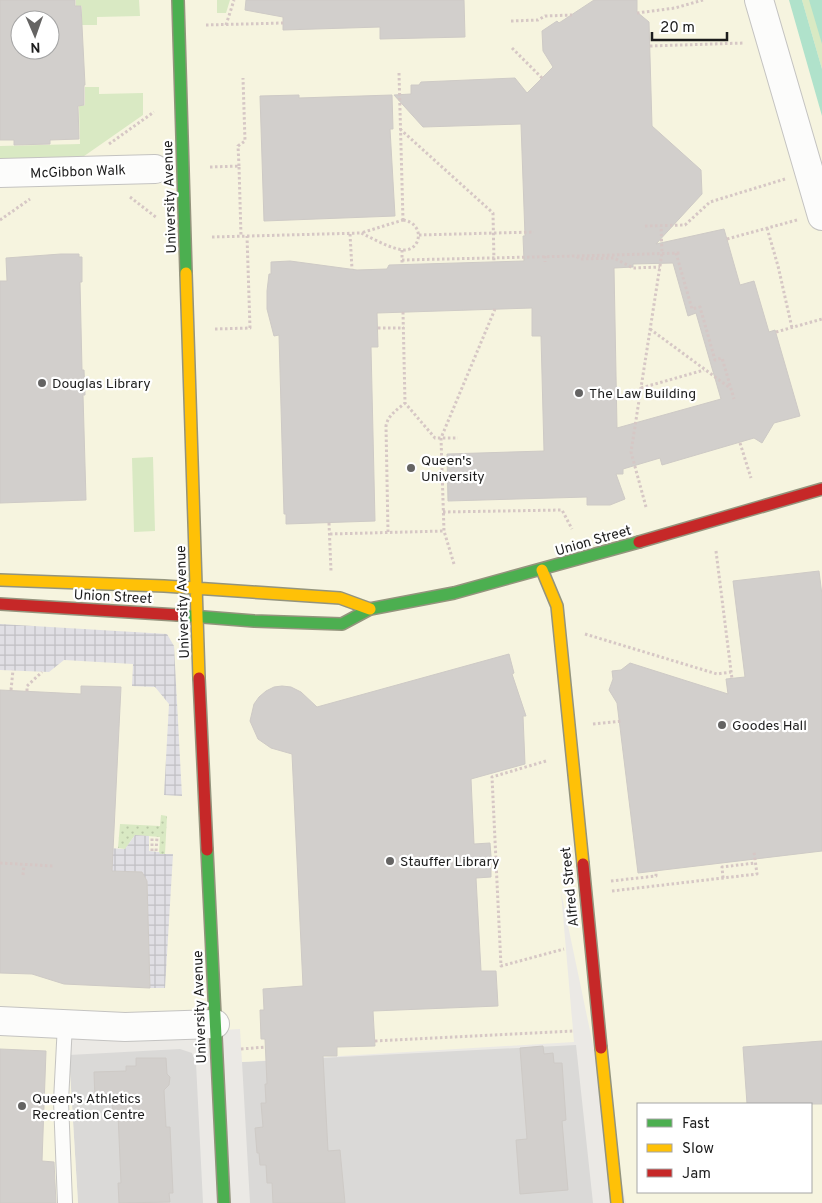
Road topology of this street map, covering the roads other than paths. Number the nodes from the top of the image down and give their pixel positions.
1 (178, 0) edge
2 (759, 0) edge
3 (156, 169) dead end
4 (0, 173) edge
5 (822, 215) edge
6 (822, 489) edge
7 (542, 570) junction
8 (0, 580) edge
9 (196, 588) junction
10 (0, 604) edge
11 (370, 609) junction
12 (197, 617) junction
13 (0, 1021) edge
14 (65, 1024) junction
15 (215, 1024) junction
16 (65, 1203) edge
17 (224, 1203) edge
18 (617, 1203) edge

1 - 9 main road, University Avenue
2 - 5 street
3 - 4 street, McGibbon Walk
6 - 7 main road, Union Street
7 - 11 main road, Union Street
7 - 18 main road, Alfred Street
8 - 9 main road, Union Street
9 - 11 main road, Union Street
9 - 12 main road, University Avenue
10 - 12 main road, Union Street
11 - 12 main road, Union Street
12 - 15 main road, University Avenue
13 - 14 street
14 - 15 street
14 - 16 lane
15 - 17 main road, University Avenue

